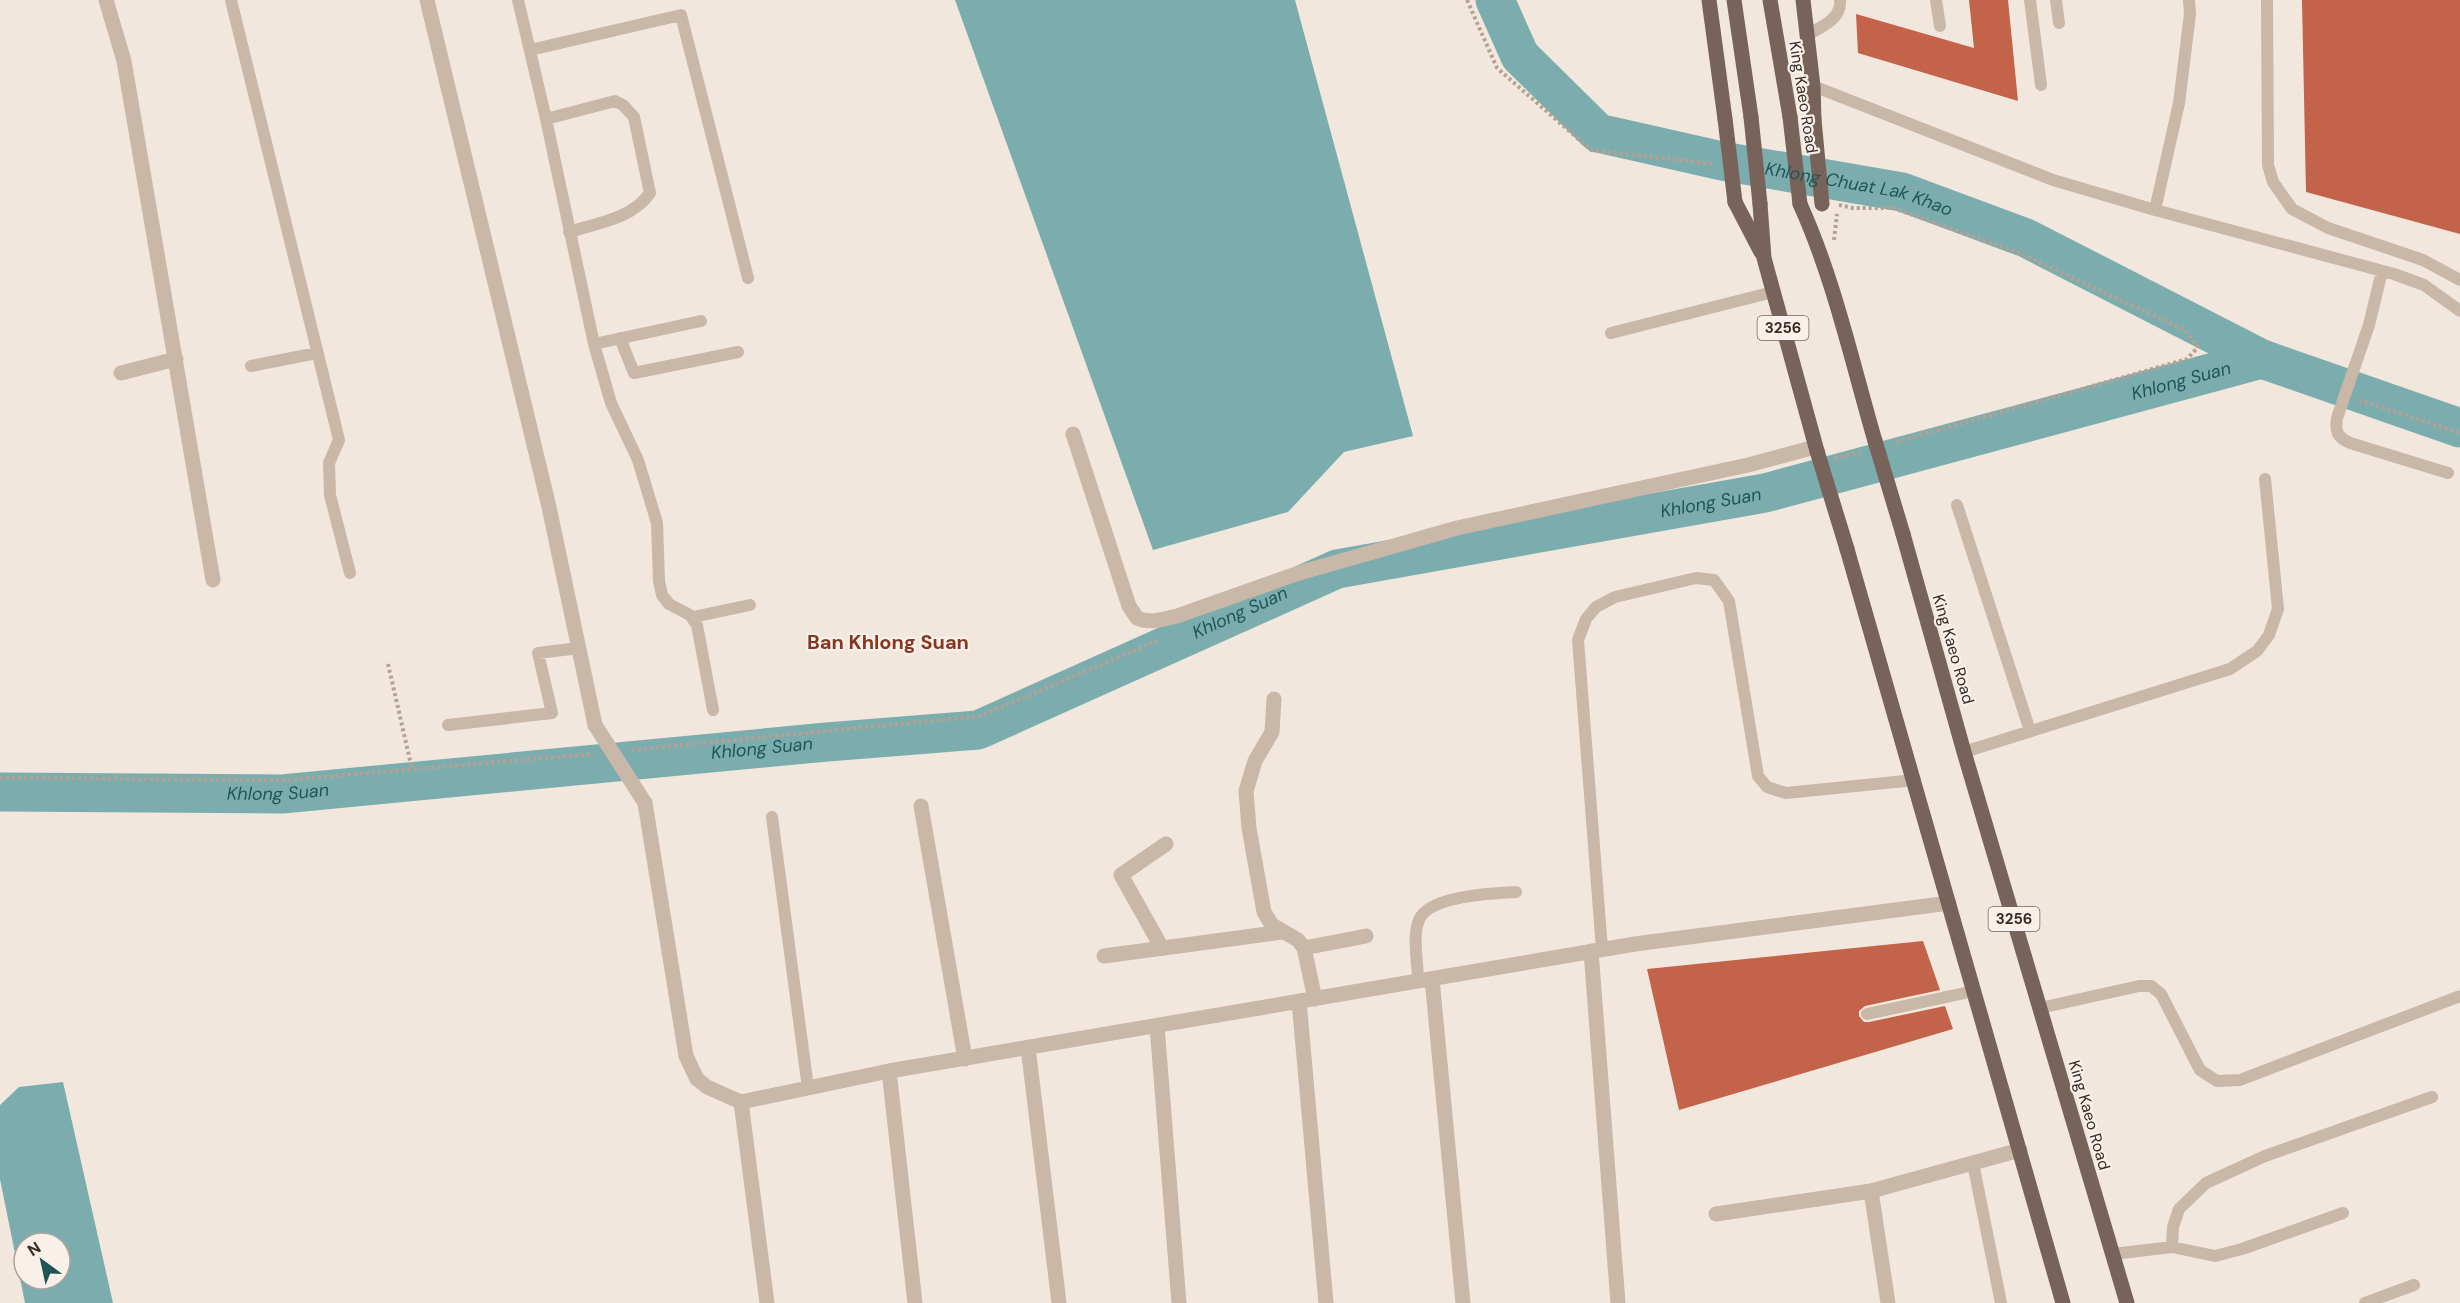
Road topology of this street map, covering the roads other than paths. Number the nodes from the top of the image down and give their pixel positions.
1 (105, 0) edge
2 (231, 0) edge
3 (427, 0) edge
4 (518, 0) edge
5 (1709, 0) edge
6 (1734, 0) edge
7 (1770, 0) edge
8 (1803, 0) edge
9 (1840, 0) edge
10 (1936, 0) edge
11 (2031, 0) edge
12 (2056, 0) edge
13 (2190, 0) edge
14 (2267, 0) edge
15 (2059, 23) dead end
16 (1940, 26) dead end
17 (1807, 35) junction
18 (530, 50) junction
19 (2041, 85) dead end
20 (1813, 86) junction
21 (546, 119) junction
22 (2155, 210) junction
23 (569, 232) junction
24 (1813, 232) junction
25 (1764, 258) junction
26 (2382, 271) junction
27 (748, 278) dead end
28 (2460, 280) edge
29 (1773, 292) junction
30 (2460, 311) edge
31 (701, 321) dead end
32 (1611, 333) dead end
33 (620, 338) junction
34 (594, 344) junction
35 (738, 352) dead end
36 (317, 353) junction
37 (176, 359) junction
38 (251, 366) dead end
39 (121, 373) dead end
40 (1073, 434) dead end
41 (1819, 454) junction
42 (2448, 473) dead end
43 (2265, 479) dead end
44 (1957, 505) dead end
45 (351, 573) dead end
46 (213, 580) dead end
47 (750, 605) dead end
48 (693, 617) junction
49 (579, 648) junction
50 (1274, 699) dead end
51 (713, 710) dead end
52 (448, 725) dead end
53 (2030, 731) junction
54 (1964, 752) junction
55 (1914, 780) junction
56 (921, 806) dead end
57 (772, 817) dead end
58 (1166, 844) dead end
59 (1515, 892) dead end
60 (1949, 903) junction
61 (1282, 932) junction
62 (1366, 936) dead end
63 (1162, 948) junction
64 (1304, 948) junction
65 (1597, 950) junction
66 (1104, 956) dead end
67 (1425, 980) junction
68 (1974, 991) junction
69 (2460, 996) edge
70 (1315, 999) junction
71 (1299, 1001) junction
72 (2040, 1008) junction
73 (1867, 1014) dead end
74 (1157, 1026) junction
75 (1028, 1047) junction
76 (965, 1059) junction
77 (889, 1071) junction
78 (808, 1088) junction
79 (2432, 1097) dead end
80 (741, 1102) junction
81 (2020, 1150) junction
82 (1973, 1163) junction
83 (1870, 1191) junction
84 (2343, 1213) dead end
85 (1716, 1214) dead end
86 (2172, 1247) junction
87 (2112, 1254) junction
88 (2414, 1285) dead end
89 (766, 1303) edge
90 (915, 1303) edge
91 (1059, 1303) edge
92 (1179, 1303) edge
93 (1326, 1303) edge
94 (1463, 1303) edge
95 (1618, 1303) edge
96 (1888, 1303) edge
97 (2001, 1303) edge
98 (2063, 1303) edge
99 (2127, 1303) edge
100 (2365, 1303) edge

1 - 37 street
2 - 36 lane
3 - 49 street
4 - 18 lane
5 - 25 main road, bridge
6 - 25 main road, 3256, bridge
7 - 24 main road, King Kaeo Road / 3256, bridge
8 - 17 main road
9 - 17 lane
10 - 16 lane
11 - 19 lane
12 - 15 lane
13 - 22 lane
14 - 28 lane
17 - 20 main road
18 - 21 lane
18 - 27 lane
20 - 22 lane
20 - 24 main road, bridge
21 - 23 lane
21 - 23 lane
22 - 26 lane
23 - 34 lane
24 - 54 main road, King Kaeo Road / 3256, bridge
25 - 29 main road, 3256
26 - 30 lane
26 - 42 lane
29 - 32 lane
29 - 41 main road, 3256
31 - 33 lane
33 - 34 lane
33 - 35 lane
34 - 48 lane
36 - 38 lane
36 - 45 lane
37 - 39 street
37 - 46 street
40 - 41 street
41 - 55 main road, 3256, bridge
43 - 53 lane
44 - 53 lane
47 - 48 lane
48 - 51 lane
49 - 52 lane
49 - 80 street, bridge
50 - 61 street
53 - 54 lane
54 - 72 main road, King Kaeo Road / 3256
55 - 60 main road, 3256
55 - 65 lane
56 - 76 street
57 - 78 lane
58 - 63 street
59 - 67 lane
60 - 65 street
60 - 68 main road, 3256
61 - 63 street
61 - 64 street
62 - 64 street
63 - 66 street
64 - 70 street
65 - 67 street
65 - 95 street
67 - 70 street
67 - 94 street
68 - 73 lane
68 - 81 main road, 3256
69 - 72 lane
70 - 71 street
71 - 74 street
71 - 93 street
72 - 87 main road, King Kaeo Road / 3256
74 - 75 street
74 - 92 street
75 - 76 street
75 - 91 street
76 - 77 street
77 - 78 street
77 - 90 street
78 - 80 street
79 - 86 lane
80 - 89 street
81 - 82 street
81 - 98 main road, 3256
82 - 83 street
82 - 97 lane
83 - 85 street
83 - 96 street
84 - 86 lane
86 - 87 lane
87 - 99 main road, King Kaeo Road / 3256
88 - 100 lane

